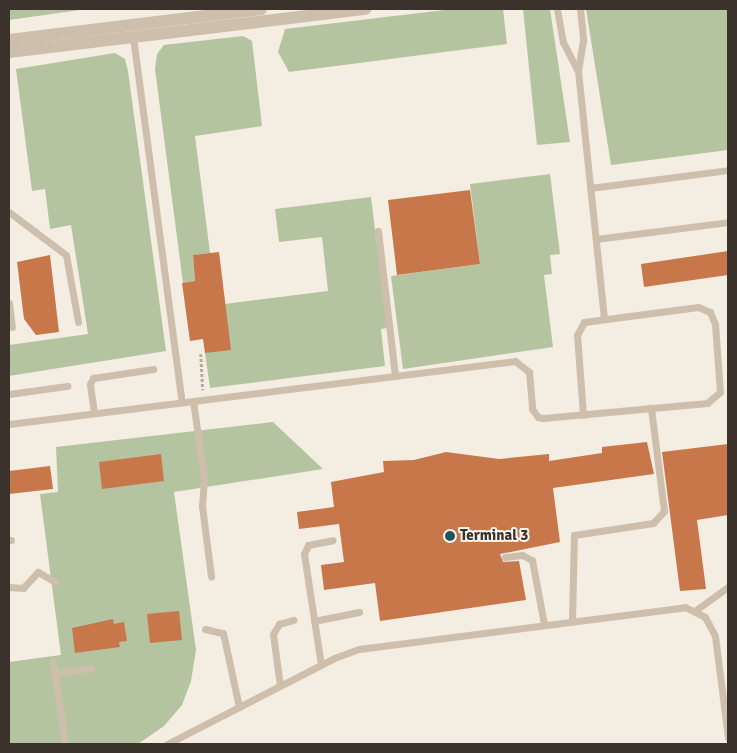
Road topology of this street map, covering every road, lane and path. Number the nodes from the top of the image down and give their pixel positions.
1 (261, 9) edge
2 (366, 9) edge
3 (557, 9) edge
4 (580, 9) edge
5 (263, 15) edge
6 (133, 31) junction
7 (9, 40) edge
8 (9, 52) edge
9 (578, 71) junction
10 (728, 170) edge
11 (590, 188) junction
12 (9, 212) edge
13 (728, 222) edge
14 (378, 231) dead end
15 (596, 239) junction
16 (9, 303) edge
17 (604, 318) junction
18 (78, 322) dead end
19 (12, 326) dead end
20 (201, 354) dead end
21 (153, 369) dead end
22 (395, 375) junction
23 (67, 386) dead end
24 (9, 394) edge
25 (204, 400) junction
26 (193, 401) junction
27 (182, 402) junction
28 (651, 408) junction
29 (94, 413) junction
30 (583, 414) junction
31 (9, 424) edge
32 (333, 540) dead end
33 (505, 557) dead end
34 (210, 576) dead end
35 (55, 582) dead end
36 (728, 587) edge
37 (9, 588) edge
38 (696, 610) junction
39 (359, 612) dead end
40 (294, 620) dead end
41 (314, 621) junction
42 (572, 621) junction
43 (544, 624) junction
44 (205, 629) dead end
45 (53, 661) dead end
46 (321, 665) junction
47 (91, 668) dead end
48 (54, 674) junction
49 (280, 686) junction
50 (239, 707) junction
51 (726, 711) edge
52 (728, 738) edge
53 (65, 744) edge
54 (167, 744) edge

1 - 5 street
2 - 5 street
3 - 9 lane
4 - 9 lane
5 - 6 street
6 - 7 street
6 - 8 street
6 - 27 lane
9 - 11 lane
10 - 11 lane
11 - 15 lane
12 - 18 lane
13 - 15 lane
14 - 22 lane
15 - 17 lane
16 - 19 lane
17 - 28 lane
17 - 30 lane
20 - 25 path
21 - 29 lane
22 - 25 lane
22 - 30 lane
23 - 24 lane
25 - 26 lane
26 - 27 lane
26 - 34 lane
27 - 29 lane
28 - 30 lane
28 - 42 lane
29 - 31 lane
32 - 41 lane
33 - 43 lane
35 - 37 lane
36 - 38 lane
38 - 42 lane
38 - 51 lane
39 - 41 lane
40 - 49 lane
41 - 46 lane
42 - 43 lane
43 - 46 lane
44 - 50 lane
45 - 48 lane
46 - 49 lane
47 - 48 lane
48 - 53 lane
49 - 50 lane
50 - 54 lane
51 - 52 lane

